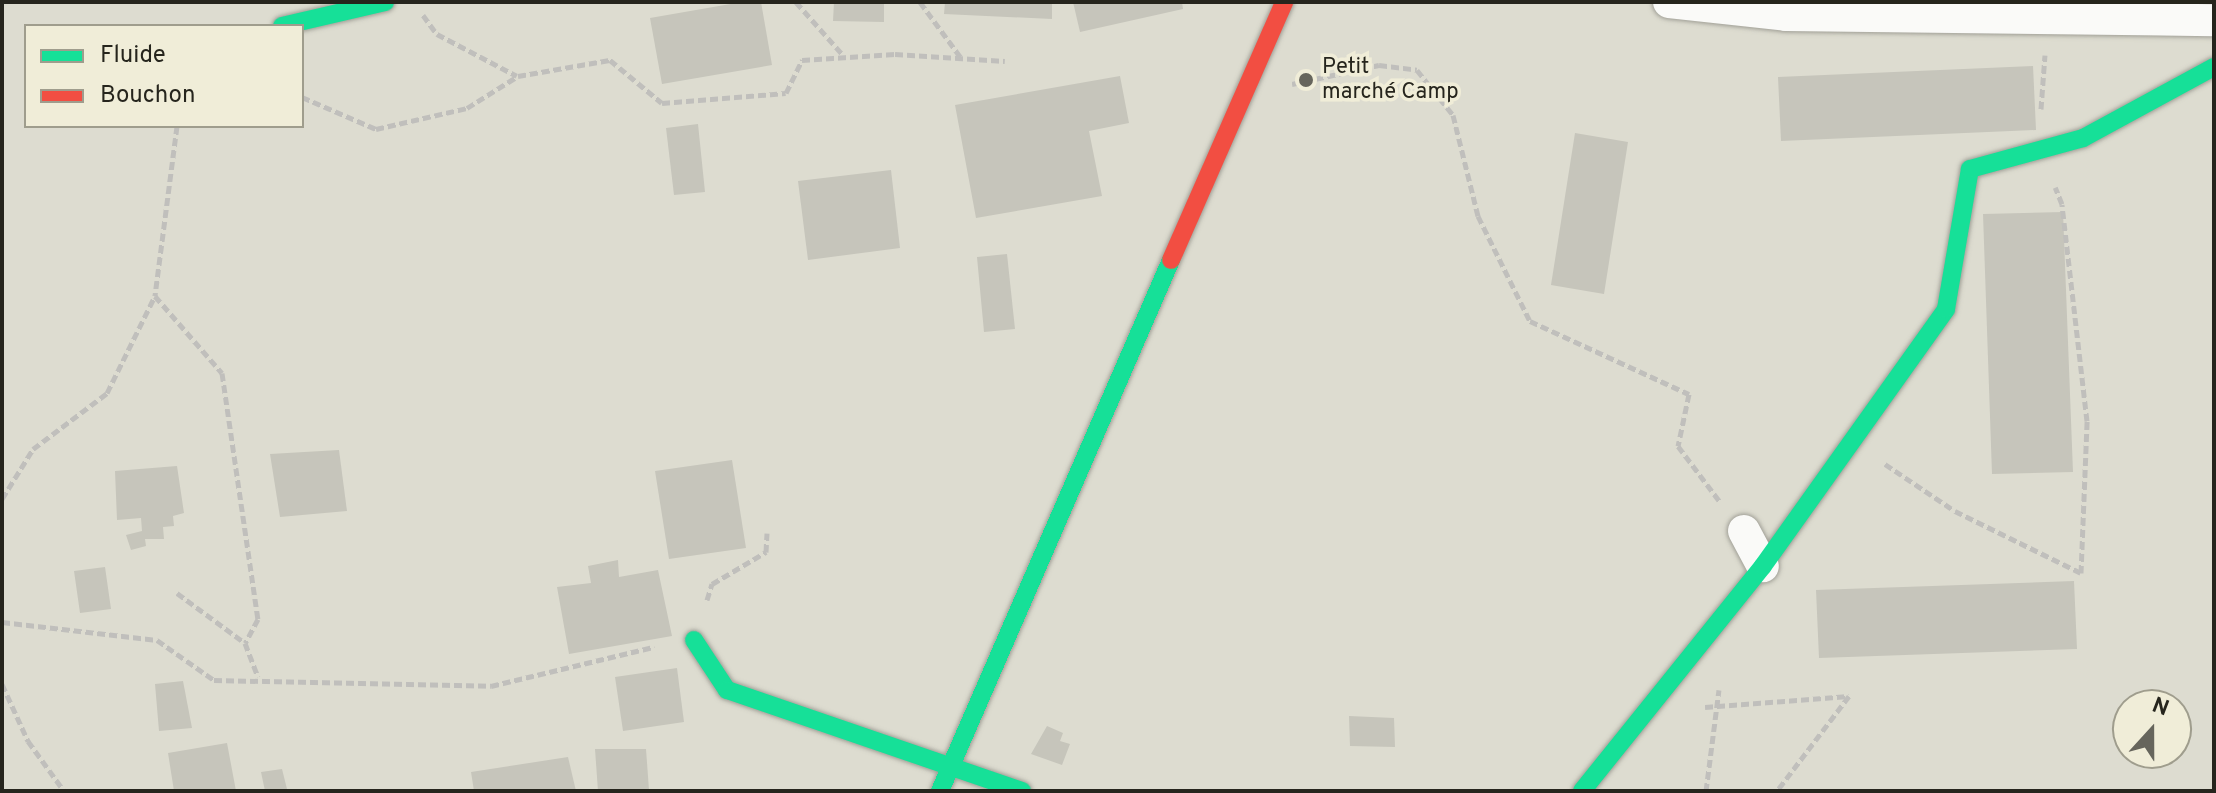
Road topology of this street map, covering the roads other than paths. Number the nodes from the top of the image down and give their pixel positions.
1 (385, 2) edge
2 (1284, 2) edge
3 (1669, 2) edge
4 (2214, 20) edge
5 (291, 24) edge
6 (2214, 67) edge
7 (1744, 531) road end
8 (1763, 566) junction
9 (694, 640) road end
10 (947, 770) junction
11 (940, 791) edge
12 (1022, 791) edge
13 (1582, 791) edge

1 - 5 main road
2 - 10 main road
3 - 4 street
6 - 8 main road
7 - 8 street
8 - 13 main road
9 - 10 main road
10 - 11 main road
10 - 12 main road

